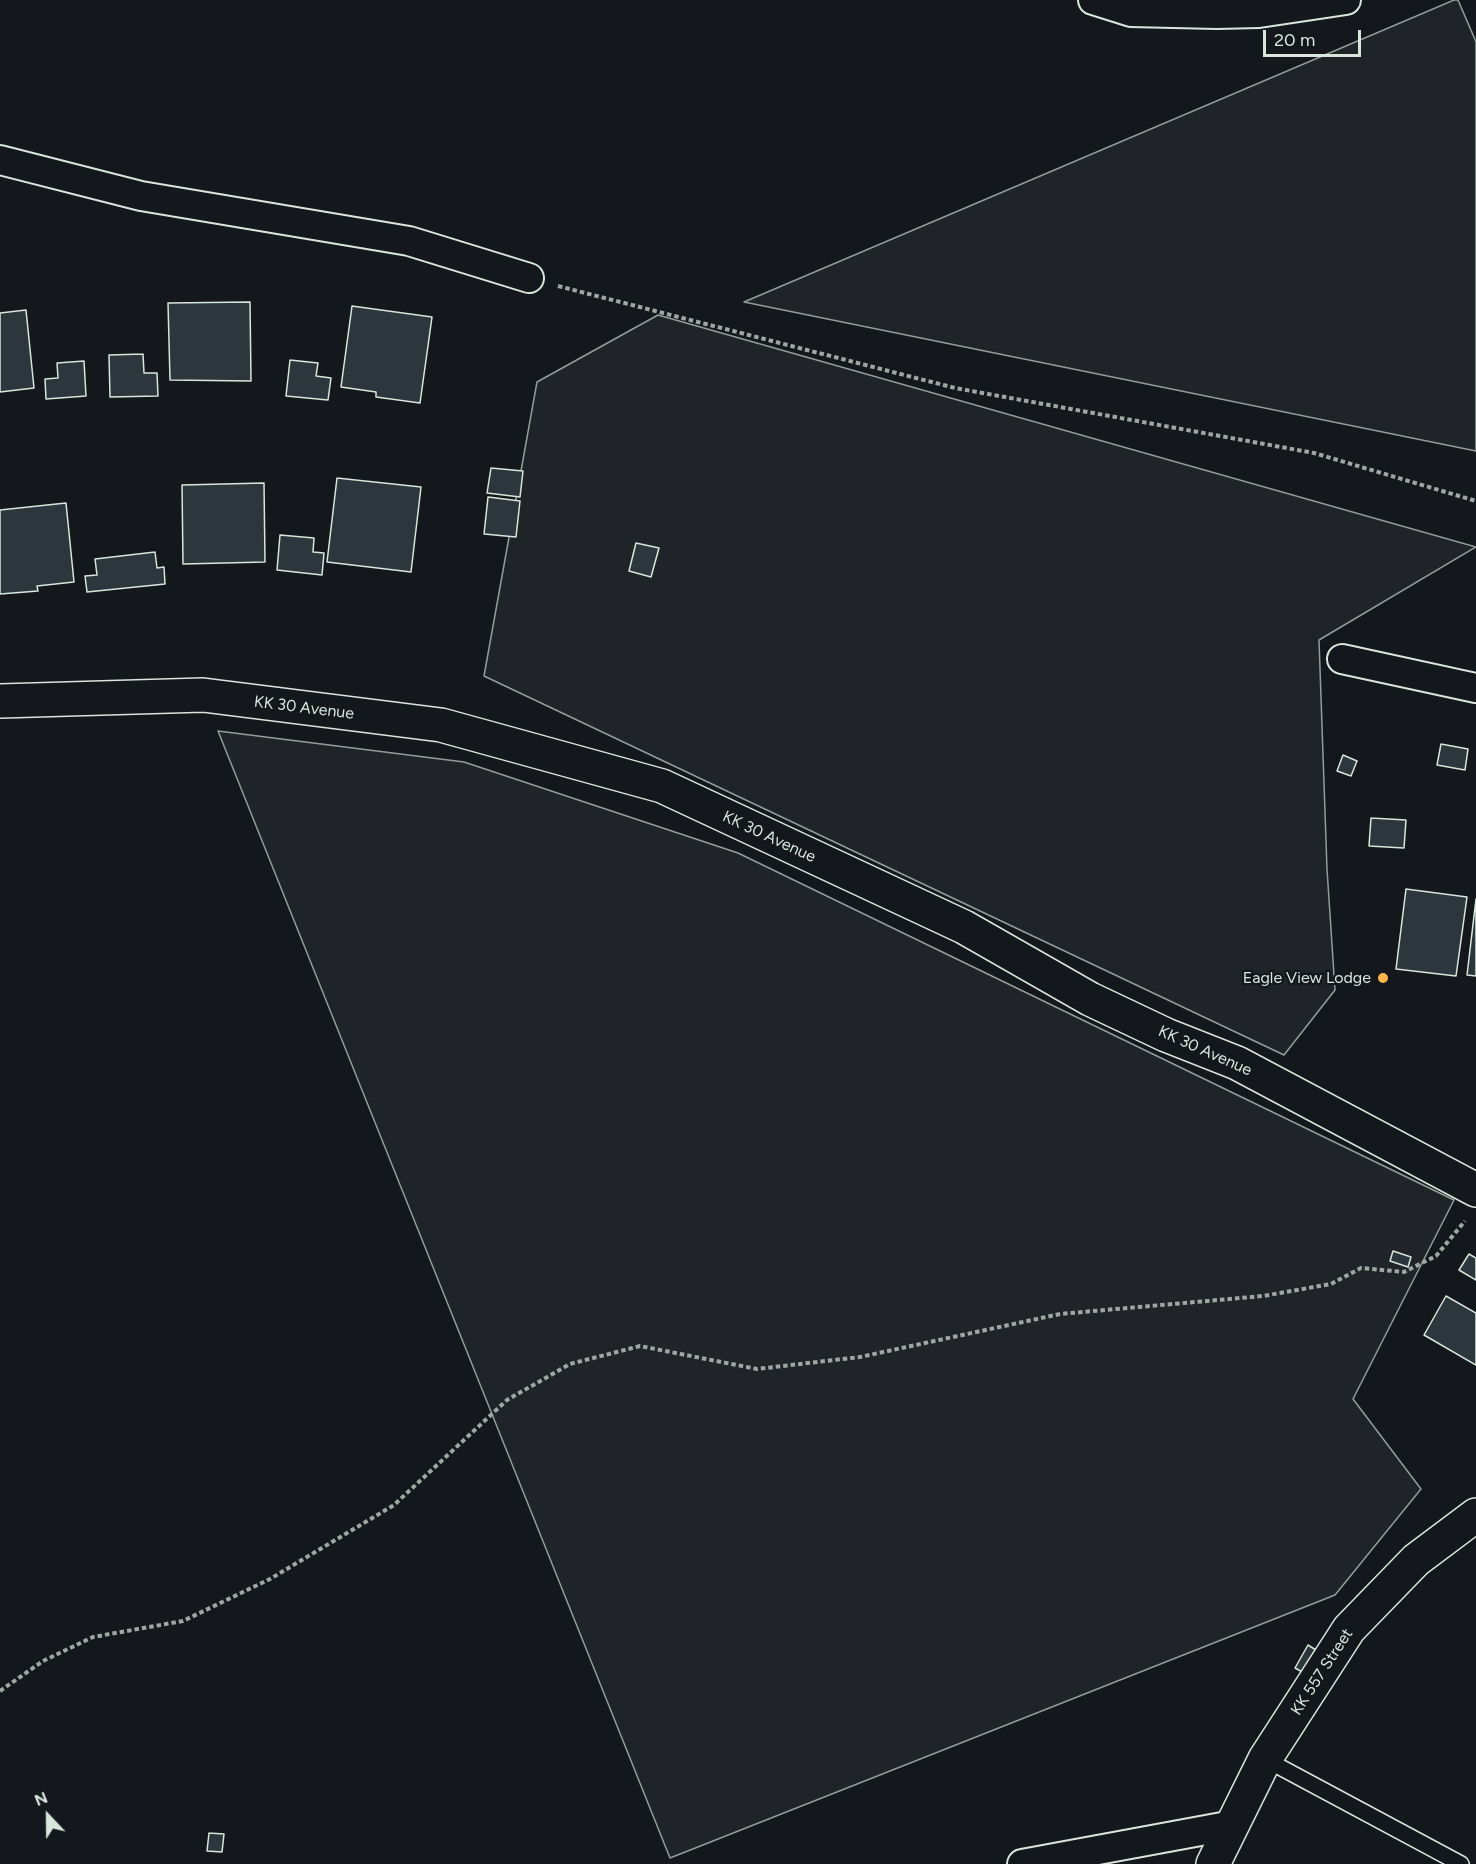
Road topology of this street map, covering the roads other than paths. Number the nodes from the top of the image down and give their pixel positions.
1 (1093, 0) edge
2 (1346, 0) edge
3 (0, 160) edge
4 (529, 278) road end
5 (1342, 660) dead end
6 (1476, 688) edge
7 (0, 701) edge
8 (1472, 1204) edge
9 (1476, 1515) edge
10 (1265, 1759) junction
11 (1233, 1825) junction
12 (1022, 1864) edge
13 (1213, 1864) edge
14 (1461, 1864) edge

1 - 2 street
3 - 4 street
5 - 6 street
7 - 8 main road, KK 30 Avenue
9 - 10 main road, KK 557 Street
10 - 11 main road, KK 557 Street
10 - 14 lane
11 - 12 street
11 - 13 main road, KK 557 Street

